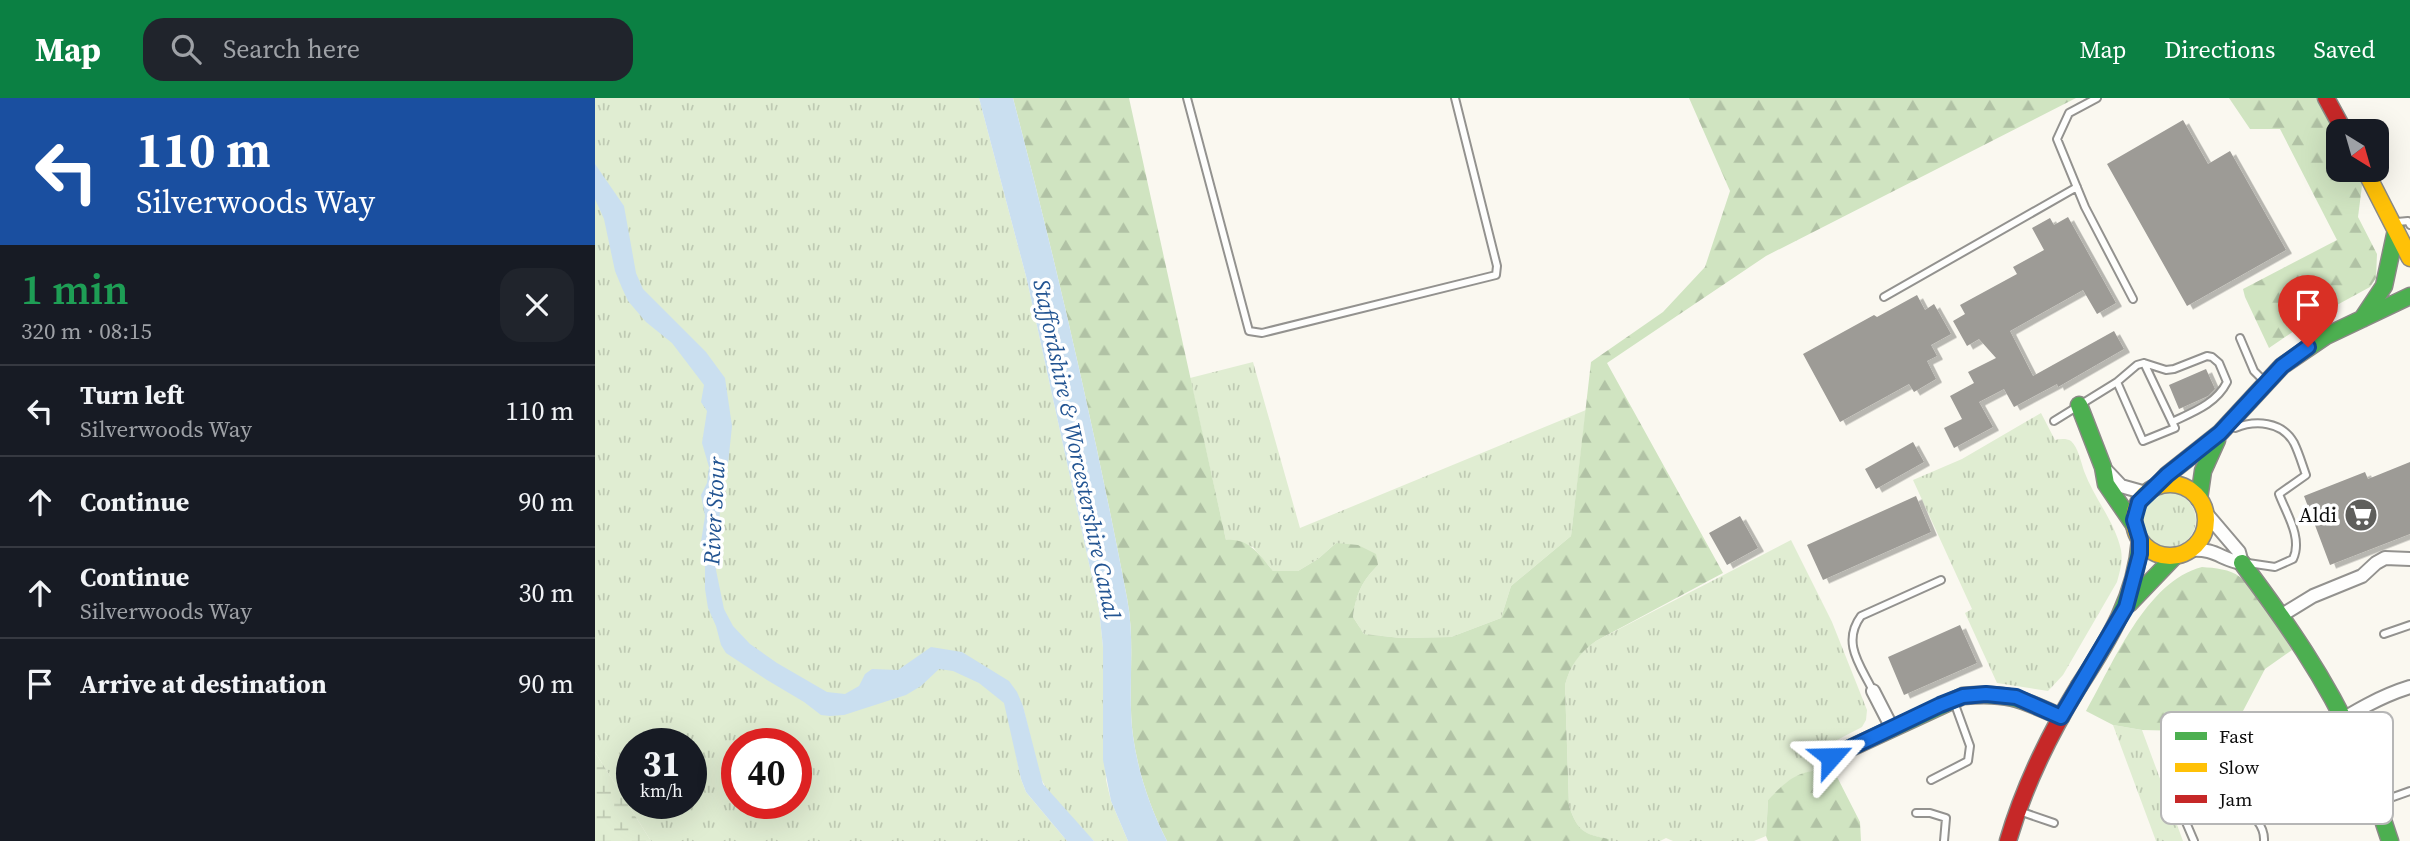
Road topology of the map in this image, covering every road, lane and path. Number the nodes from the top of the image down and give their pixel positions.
1 (1187, 98) edge
2 (1455, 98) edge
3 (2097, 98) edge
4 (2326, 98) edge
5 (2337, 119) edge
6 (2372, 182) edge
7 (2077, 187) junction
8 (2399, 226) edge
9 (2410, 258) edge
10 (2410, 296) edge
11 (1884, 297) dead end
12 (2133, 299) dead end
13 (2362, 319) junction
14 (2240, 338) dead end
15 (2144, 363) junction
16 (2117, 382) junction
17 (2265, 382) junction
18 (2079, 405) junction
19 (2055, 421) dead end
20 (2172, 422) junction
21 (2220, 433) junction
22 (2103, 467) junction
23 (2152, 490) junction
24 (2202, 505) junction
25 (2137, 533) junction
26 (2191, 550) junction
27 (2175, 556) junction
28 (2410, 559) edge
29 (2242, 563) junction
30 (1941, 580) dead end
31 (2126, 607) junction
32 (2282, 615) junction
33 (2410, 625) edge
34 (2384, 634) dead end
35 (2410, 687) edge
36 (1873, 691) joint
37 (1953, 700) junction
38 (2339, 712) edge
39 (2354, 712) edge
40 (2061, 717) junction
41 (1892, 728) junction
42 (1831, 757) dead end
43 (1931, 780) dead end
44 (2410, 791) edge
45 (2393, 797) edge
46 (2018, 810) junction
47 (1916, 813) dead end
48 (2054, 823) dead end
49 (2187, 824) edge
50 (2259, 824) edge
51 (2385, 824) edge
52 (1944, 841) edge
53 (2008, 841) edge
54 (2194, 841) edge
55 (2264, 841) edge
56 (2391, 841) edge

1 - 2 lane
3 - 7 lane
4 - 5 main road
6 - 8 main road
7 - 11 lane
7 - 12 lane
8 - 9 main road
8 - 13 main road
10 - 13 main road
13 - 17 main road
14 - 17 lane
15 - 16 lane
15 - 20 lane
15 - 20 lane
16 - 18 lane
16 - 20 lane
17 - 21 main road
18 - 19 lane
18 - 22 main road
21 - 23 main road
21 - 24 main road
21 - 29 lane
22 - 23 street
22 - 25 main road
23 - 24 main road
23 - 25 main road
24 - 26 main road
24 - 29 street
25 - 27 main road
25 - 31 main road
26 - 27 main road
26 - 29 street
27 - 31 main road
28 - 32 street
29 - 32 main road
30 - 36 lane
31 - 40 main road
32 - 38 main road
33 - 34 lane
35 - 39 street
36 - 41 street
37 - 40 main road
37 - 41 main road
37 - 43 lane
40 - 46 main road
41 - 42 main road
44 - 45 lane
46 - 48 lane
46 - 53 main road
47 - 52 lane
49 - 54 lane
50 - 55 lane
51 - 56 main road

